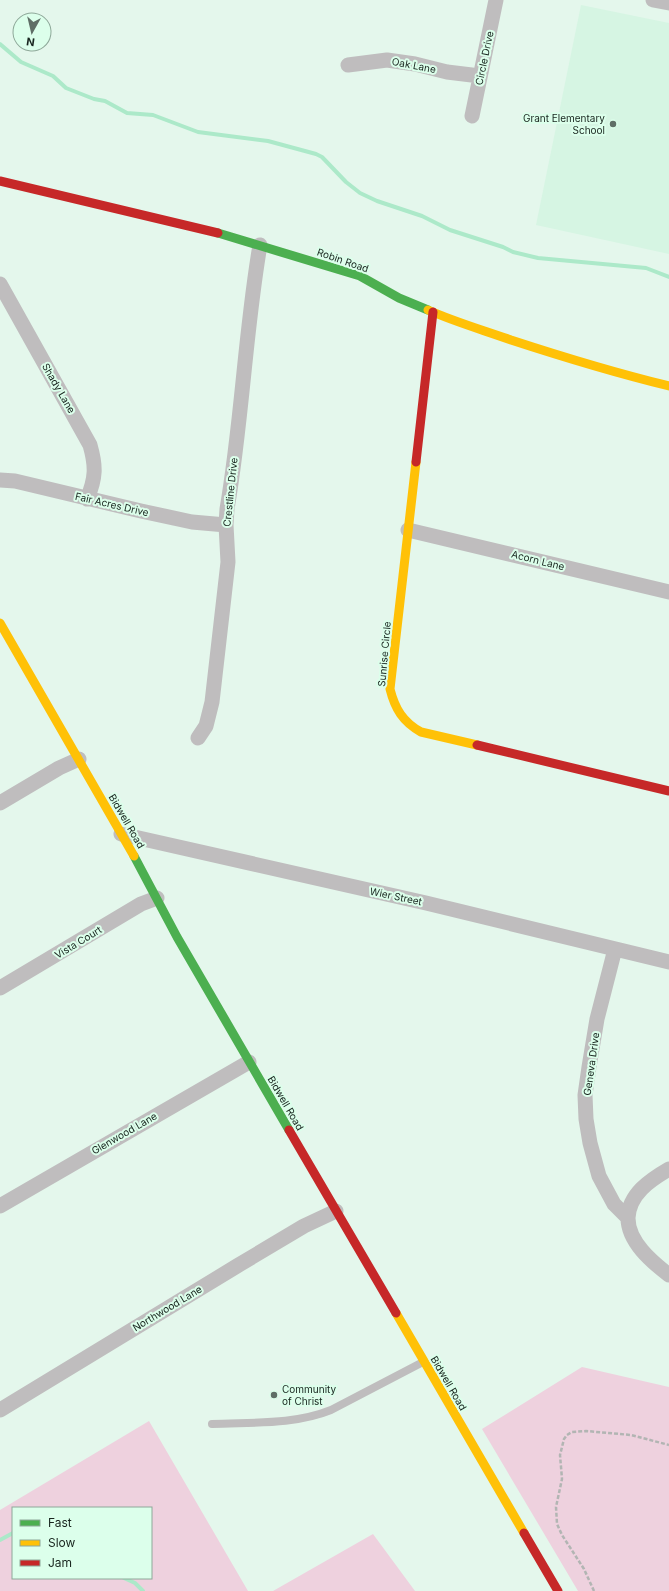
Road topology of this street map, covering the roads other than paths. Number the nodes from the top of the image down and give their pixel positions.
1 (496, 0) edge
2 (654, 0) edge
3 (669, 3) edge
4 (348, 66) dead end
5 (480, 76) junction
6 (472, 116) dead end
7 (0, 181) edge
8 (260, 245) junction
9 (0, 284) edge
10 (432, 312) junction
11 (669, 386) edge
12 (0, 480) edge
13 (87, 499) junction
14 (226, 525) junction
15 (408, 530) junction
16 (669, 592) edge
17 (0, 623) edge
18 (198, 738) dead end
19 (79, 759) junction
20 (669, 791) edge
21 (0, 803) edge
22 (122, 834) junction
23 (157, 898) junction
24 (615, 949) junction
25 (669, 962) edge
26 (0, 988) edge
27 (249, 1062) junction
28 (669, 1169) edge
29 (0, 1206) edge
30 (336, 1211) junction
31 (628, 1218) junction
32 (669, 1275) edge
33 (424, 1362) junction
34 (0, 1410) edge
35 (212, 1424) dead end
36 (558, 1591) edge

1 - 5 street, Circle Drive
2 - 3 street
4 - 5 street, Oak Lane
5 - 6 street, Circle Drive
7 - 8 street, Robin Road
8 - 10 street, Robin Road
8 - 14 street, Crestline Drive
9 - 13 street, Shady Lane
10 - 11 street, Robin Road
10 - 15 street, Sunrise Circle
12 - 13 street, Fair Acres Drive
13 - 14 street, Fair Acres Drive
14 - 18 street, Crestline Drive
15 - 16 street, Acorn Lane
15 - 20 street, Sunrise Circle
17 - 19 street, Bidwell Road
19 - 21 street
19 - 22 street, Bidwell Road
22 - 23 street, Bidwell Road
22 - 24 street, Wier Street
23 - 26 street, Vista Court
23 - 27 street, Bidwell Road
24 - 25 street, Wier Street
24 - 31 street, Geneva Drive
27 - 29 street, Glenwood Lane
27 - 30 street, Bidwell Road
28 - 31 street
30 - 33 street, Bidwell Road
30 - 34 street, Northwood Lane
31 - 32 street
33 - 35 lane
33 - 36 street, Bidwell Road

